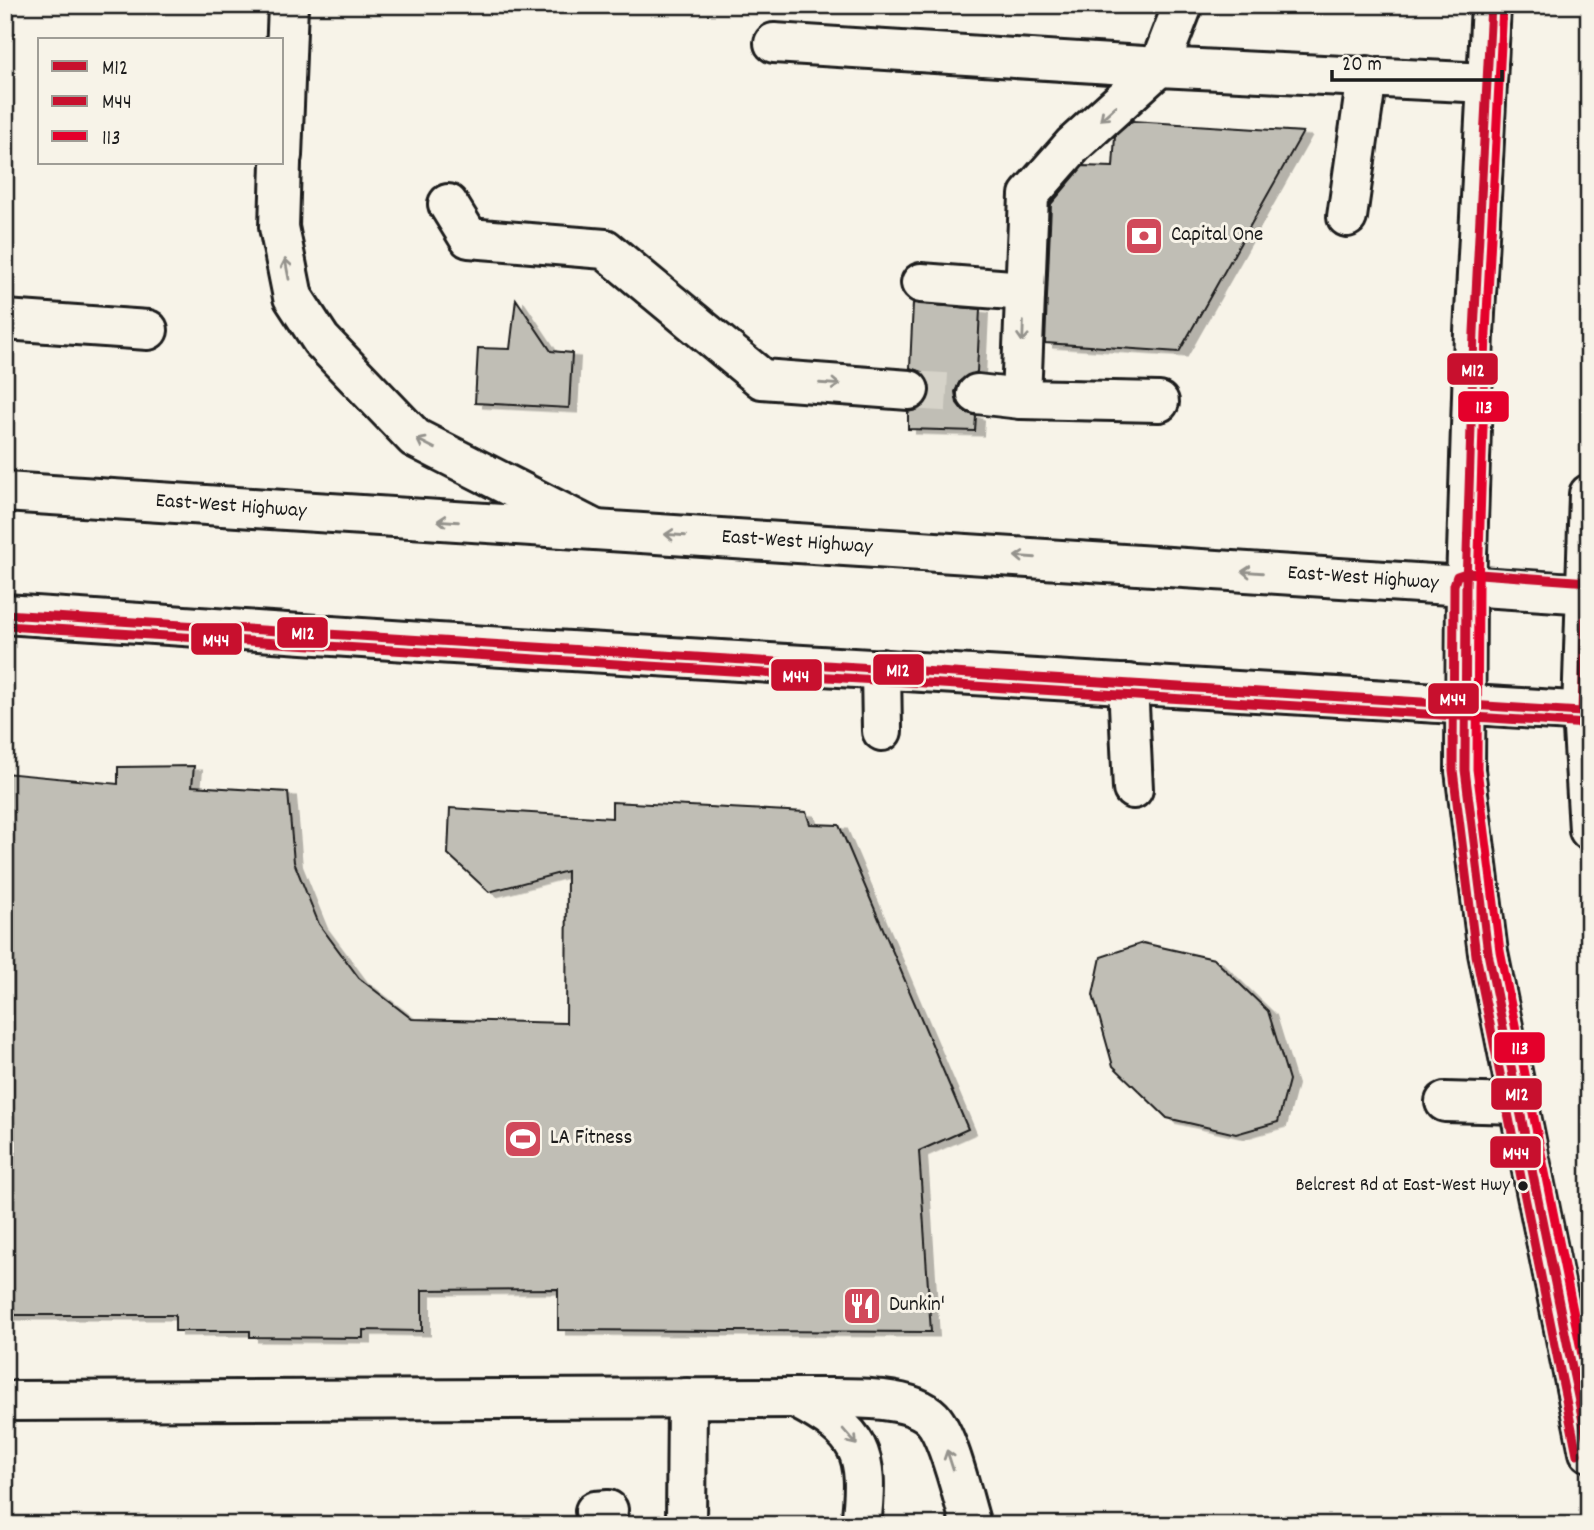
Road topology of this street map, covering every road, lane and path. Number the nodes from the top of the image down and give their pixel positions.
1 (288, 5) edge
2 (1183, 5) edge
3 (1491, 5) edge
4 (774, 43) dead end
5 (1159, 67) junction
6 (1367, 76) junction
7 (1487, 83) junction
8 (284, 106) edge
9 (281, 164) edge
10 (448, 204) dead end
11 (1347, 217) dead end
12 (921, 283) dead end
13 (1025, 291) junction
14 (5, 320) edge
15 (148, 330) dead end
16 (909, 390) tunnel mouth
17 (976, 394) tunnel mouth
18 (1021, 399) junction
19 (1159, 402) dead end
20 (5, 492) edge
21 (1589, 494) edge
22 (596, 530) junction
23 (1466, 585) junction
24 (1587, 594) edge
25 (5, 614) edge
26 (881, 669) junction
27 (1128, 684) junction
28 (1466, 704) junction
29 (1585, 712) edge
30 (882, 731) dead end
31 (1133, 789) dead end
32 (1589, 830) edge
33 (1445, 1102) dead end
34 (1519, 1104) junction
35 (687, 1398) junction
36 (795, 1398) junction
37 (5, 1401) edge
38 (1589, 1452) edge
39 (686, 1525) edge
40 (861, 1525) edge
41 (971, 1525) edge

1 - 8 main road
2 - 5 main road
3 - 7 main road
4 - 5 main road
5 - 6 main road
5 -> 13 main road
6 - 7 main road
6 - 11 main road
7 - 23 main road
22 -> 9 main road
10 -> 16 main road
12 - 13 main road
13 -> 18 main road
14 - 15 main road
17 - 18 main road
18 - 19 main road
22 -> 20 main road, East-West Highway
21 - 24 main road
23 -> 22 main road, East-West Highway
23 - 24 main road, East-West Highway
23 - 28 main road
24 - 29 main road
25 - 26 main road
26 - 27 main road
26 - 30 main road
27 - 28 main road
27 - 31 main road
28 - 29 main road
28 - 34 main road
29 - 32 main road
33 - 34 main road
34 - 38 main road
35 - 36 main road
35 - 37 main road
35 - 39 main road
36 -> 40 main road
41 -> 36 main road

